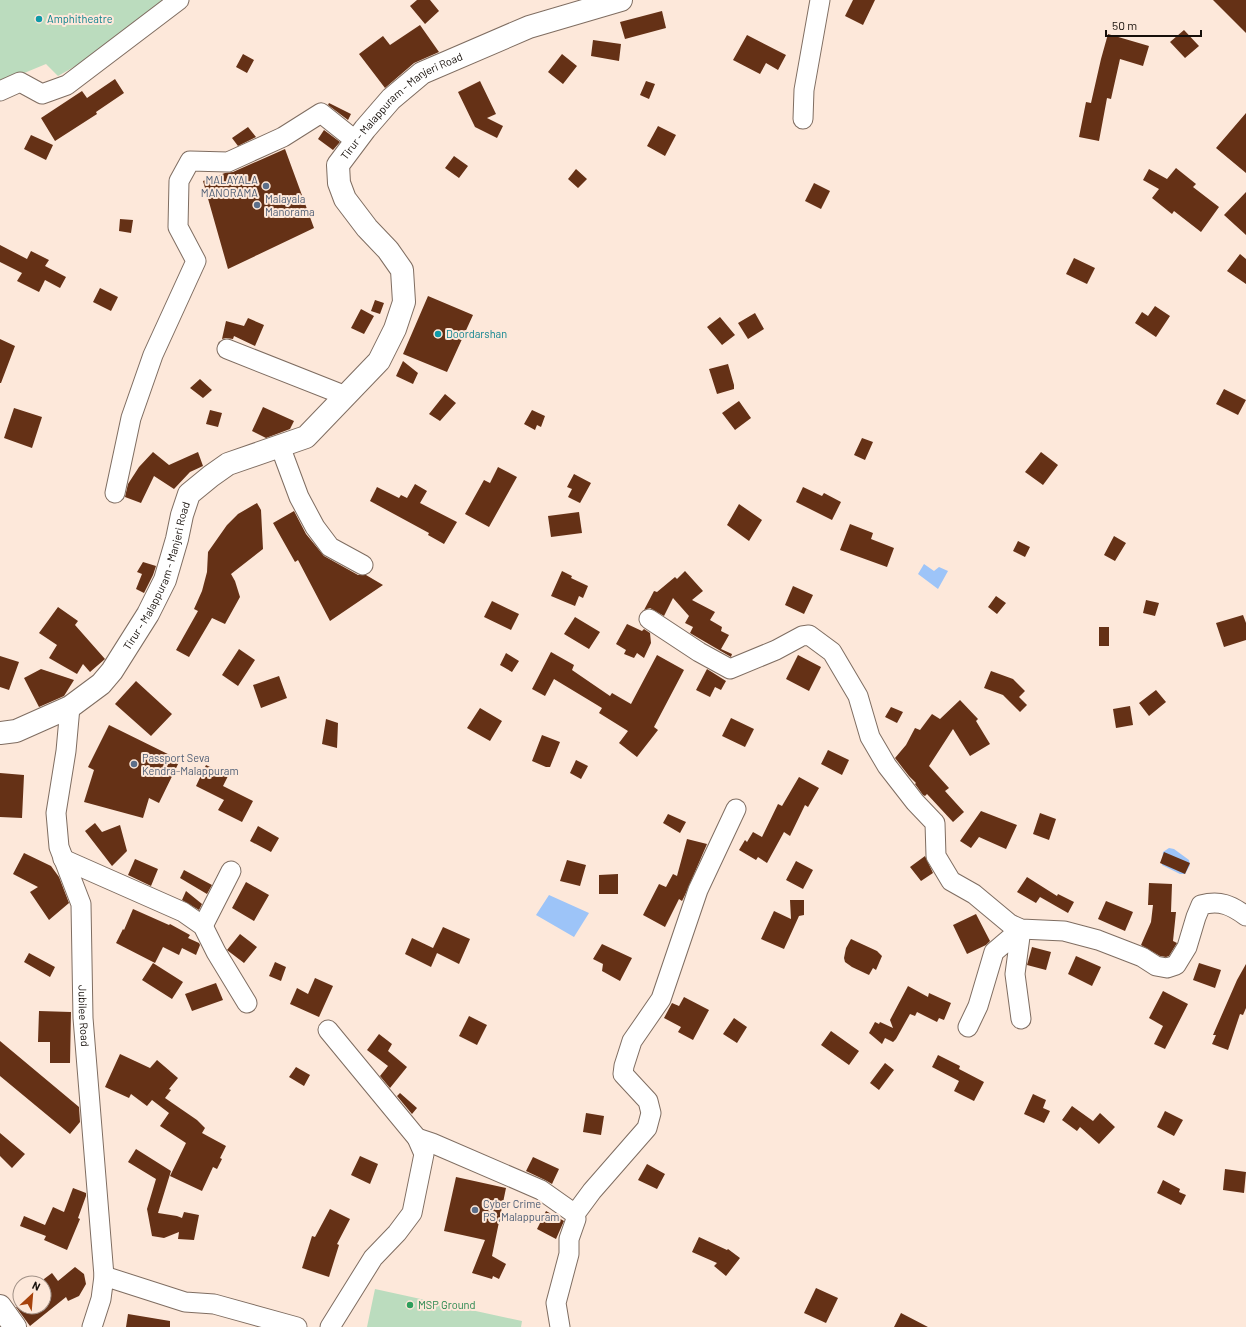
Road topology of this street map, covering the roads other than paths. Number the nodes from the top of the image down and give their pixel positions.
1 (179, 0) edge
2 (621, 0) edge
3 (820, 0) edge
4 (0, 91) edge
5 (803, 119) dead end
6 (356, 141) junction
7 (227, 349) dead end
8 (346, 396) junction
9 (280, 446) junction
10 (115, 494) dead end
11 (363, 565) dead end
12 (649, 619) dead end
13 (70, 707) junction
14 (0, 733) edge
15 (736, 809) dead end
16 (63, 859) junction
17 (231, 871) dead end
18 (1246, 916) edge
19 (203, 926) junction
20 (1021, 929) junction
21 (247, 1003) dead end
22 (1021, 1019) dead end
23 (968, 1027) dead end
24 (328, 1030) dead end
25 (417, 1138) junction
26 (575, 1214) junction
27 (104, 1276) junction
28 (0, 1306) edge
29 (15, 1327) edge
30 (92, 1327) edge
31 (297, 1327) edge
32 (330, 1327) edge
33 (560, 1327) edge

1 - 4 street
2 - 6 main road, Tirur - Malappuram - Manjeri Road
3 - 5 street
6 - 8 main road, Tirur - Malappuram - Manjeri Road
6 - 10 street
7 - 8 street
8 - 9 main road, Tirur - Malappuram - Manjeri Road
9 - 11 street
9 - 13 main road, Tirur - Malappuram - Manjeri Road
12 - 20 street
13 - 14 main road, Tirur - Malappuram - Manjeri Road
13 - 16 street, Jubilee Road
15 - 26 street
16 - 19 street
16 - 27 street, Jubilee Road
17 - 19 street
18 - 20 street
19 - 21 street
20 - 22 street
20 - 23 street
24 - 25 street
25 - 26 street
25 - 32 street
26 - 33 street
27 - 30 street, Jubilee Road
27 - 31 street
28 - 29 main road

